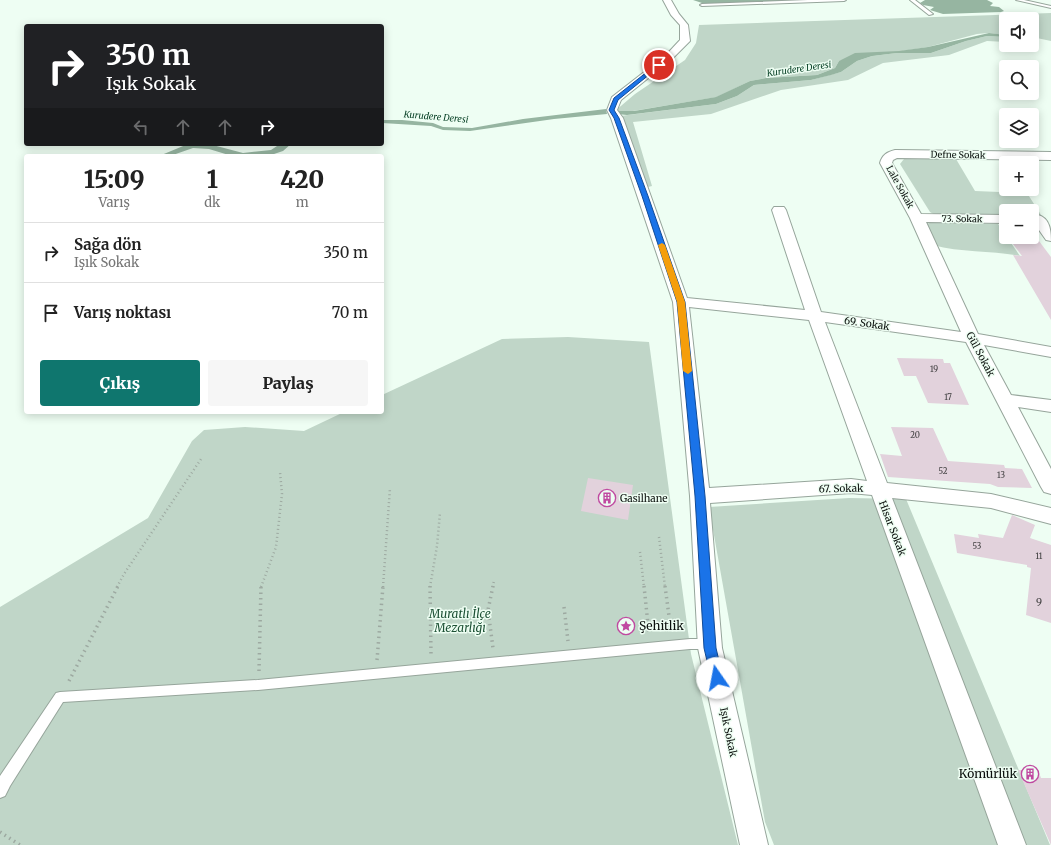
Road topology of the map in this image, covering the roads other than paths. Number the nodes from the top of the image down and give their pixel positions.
1 (667, 0) edge
2 (844, 0) edge
3 (912, 0) edge
4 (1018, 0) edge
5 (702, 5) dead end
6 (1051, 7) edge
7 (931, 14) dead end
8 (890, 156) joint
9 (1051, 156) edge
10 (780, 210) dead end
11 (917, 218) junction
12 (999, 219) edge
13 (1040, 220) edge
14 (1051, 237) edge
15 (681, 302) junction
16 (815, 316) junction
17 (972, 338) junction
18 (1051, 352) edge
19 (1006, 400) junction
20 (1051, 406) edge
21 (1051, 487) edge
22 (878, 489) junction
23 (700, 496) junction
24 (1051, 516) edge
25 (710, 644) junction
26 (0, 791) edge
27 (754, 845) edge
28 (1012, 845) edge

1 - 15 street, Işık Sokak
2 - 5 lane
3 - 7 lane
4 - 6 lane
8 - 9 street, Defne Sokak
8 - 11 street, Lale Sokak
10 - 16 street, Hisar Sokak
11 - 12 street, 73. Sokak
11 - 17 street, Gül Sokak
13 - 14 street
15 - 16 street, 69. Sokak
15 - 23 street, Işık Sokak
16 - 17 street, 69. Sokak
16 - 22 street, Hisar Sokak
17 - 18 street, 69. Sokak
17 - 19 street, Gül Sokak
19 - 20 street
19 - 21 street, Gül Sokak
22 - 23 street, 67. Sokak
22 - 24 street, 67. Sokak
22 - 28 street, Hisar Sokak
23 - 25 street, Işık Sokak
25 - 26 lane
25 - 27 street, Işık Sokak

